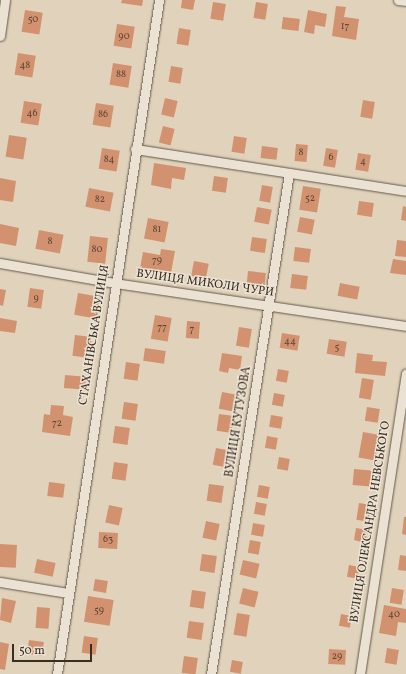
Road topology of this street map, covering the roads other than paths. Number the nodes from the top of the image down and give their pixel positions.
1 (5, 0) edge
2 (159, 0) edge
3 (398, 0) edge
4 (406, 1) edge
5 (0, 36) edge
6 (135, 150) junction
7 (289, 173) junction
8 (406, 191) edge
9 (0, 263) edge
10 (115, 283) junction
11 (269, 306) junction
12 (406, 326) edge
13 (406, 374) edge
14 (0, 582) edge
15 (68, 593) junction
16 (57, 674) edge
17 (211, 674) edge
18 (360, 674) edge

1 - 5 street
2 - 6 street, СТАХАНІВСЬКА ВУЛИЦЯ
3 - 4 street
6 - 7 street
6 - 10 street, СТАХАНІВСЬКА ВУЛИЦЯ
7 - 8 street
7 - 11 street, ВУЛИЦЯ КУТУЗОВА
9 - 10 street, ВУЛИЦЯ МИКОЛИ ЧУРИ
10 - 11 street, ВУЛИЦЯ МИКОЛИ ЧУРИ
10 - 15 street, СТАХАНІВСЬКА ВУЛИЦЯ
11 - 12 street, ВУЛИЦЯ МИКОЛИ ЧУРИ
11 - 17 street, ВУЛИЦЯ КУТУЗОВА
13 - 18 street, ВУЛИЦЯ ОЛЕКСАНДРА НЕВСЬКОГО
14 - 15 street
15 - 16 street, СТАХАНІВСЬКА ВУЛИЦЯ

